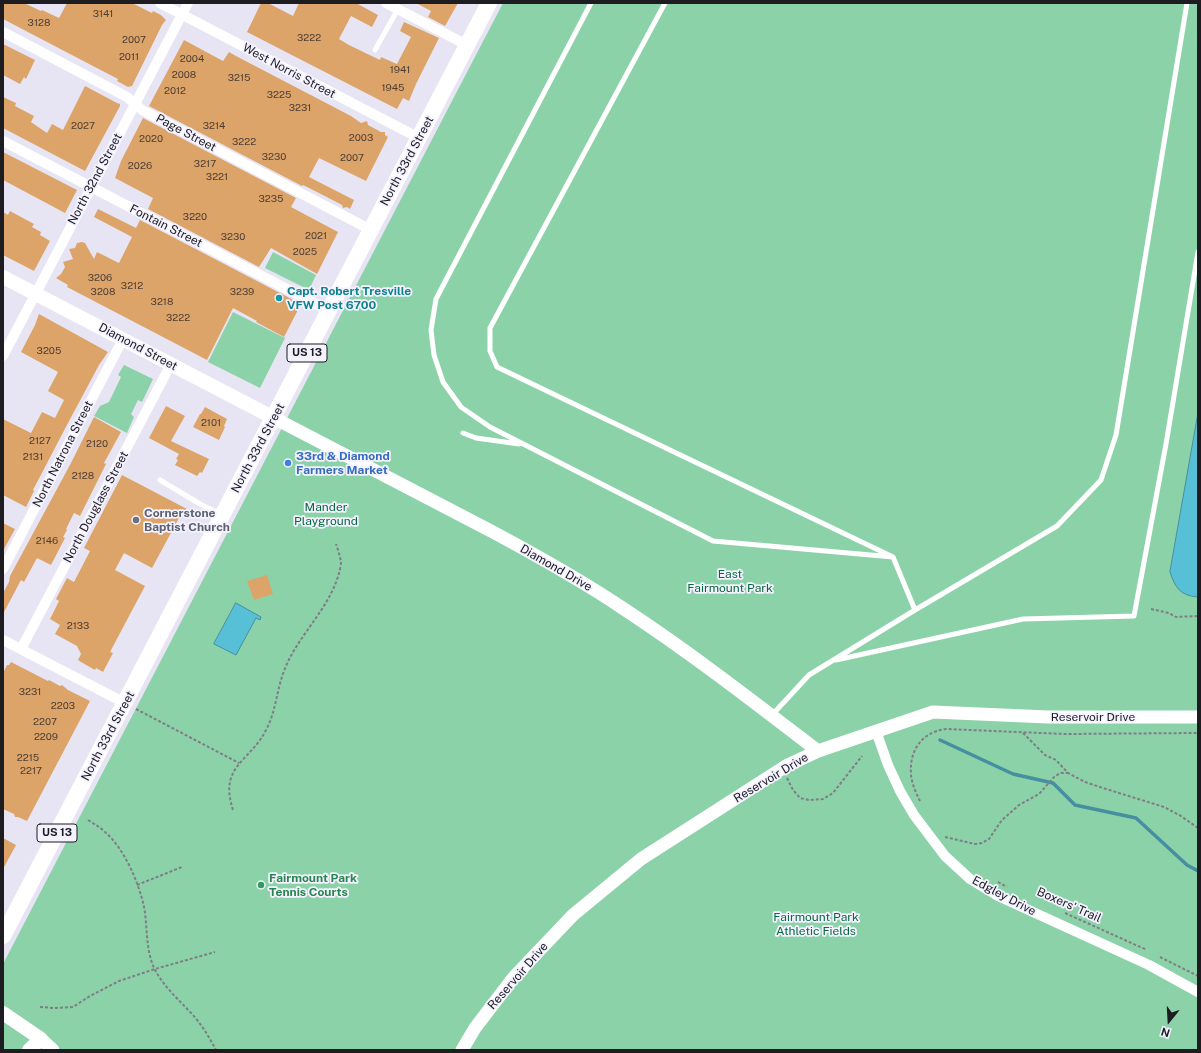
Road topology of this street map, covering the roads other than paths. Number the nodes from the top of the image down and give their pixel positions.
1 (160, 3) edge
2 (188, 3) edge
3 (489, 3) edge
4 (591, 3) edge
5 (665, 3) edge
6 (1186, 3) edge
7 (394, 6) edge
8 (182, 14) junction
9 (3, 32) edge
10 (467, 45) junction
11 (376, 50) dead end
12 (135, 104) junction
13 (419, 138) junction
14 (3, 141) edge
15 (91, 187) junction
16 (371, 230) junction
17 (1198, 252) edge
18 (3, 276) edge
19 (35, 293) junction
20 (329, 311) junction
21 (123, 339) junction
22 (3, 356) edge
23 (171, 364) junction
24 (274, 418) junction
25 (464, 433) dead end
26 (524, 444) junction
27 (160, 480) dead end
28 (223, 515) junction
29 (894, 557) junction
30 (3, 569) edge
31 (915, 610) junction
32 (4, 644) edge
33 (21, 649) junction
34 (831, 662) junction
35 (125, 703) junction
36 (771, 716) junction
37 (1198, 717) edge
38 (876, 731) junction
39 (818, 751) junction
40 (3, 936) edge
41 (1198, 992) edge
42 (3, 1013) edge
43 (41, 1039) junction
44 (29, 1050) edge
45 (53, 1050) edge
46 (462, 1050) edge

1 - 8 street, West Norris Street
2 - 8 street, North 32nd Street
3 - 10 main road, North 33rd Street / US 13
4 - 26 lane
5 - 29 lane
6 - 31 lane
7 - 10 street
7 - 11 lane
8 - 12 street, North 32nd Street
8 - 13 street, West Norris Street
9 - 12 street, Page Street
10 - 13 main road, North 33rd Street / US 13
12 - 15 street, North 32nd Street
12 - 16 street, Page Street
13 - 16 main road, North 33rd Street / US 13
14 - 15 street, Fontain Street
15 - 19 street, North 32nd Street
15 - 20 street, Fontain Street
16 - 20 main road, North 33rd Street / US 13
17 - 34 lane
18 - 19 main road, Diamond Street
19 - 21 main road, Diamond Street
19 - 22 street, North 32nd Street
20 - 24 main road, North 33rd Street / US 13
21 - 23 main road, Diamond Street
21 - 30 street, North Natrona Street
23 - 24 main road, Diamond Street
23 - 33 street, North Douglass Street
24 - 28 main road, North 33rd Street / US 13
24 - 36 street, Diamond Drive
25 - 26 lane
26 - 29 lane
27 - 28 lane
28 - 35 main road, North 33rd Street / US 13
29 - 31 lane
31 - 34 lane
32 - 33 street
33 - 35 street
34 - 36 lane
35 - 40 main road, North 33rd Street / US 13
36 - 39 street, Diamond Drive
37 - 38 street, Reservoir Drive
38 - 39 street, Reservoir Drive
38 - 41 street, Edgley Drive
39 - 46 street, Reservoir Drive
42 - 43 main road
43 - 44 main road
43 - 45 street

